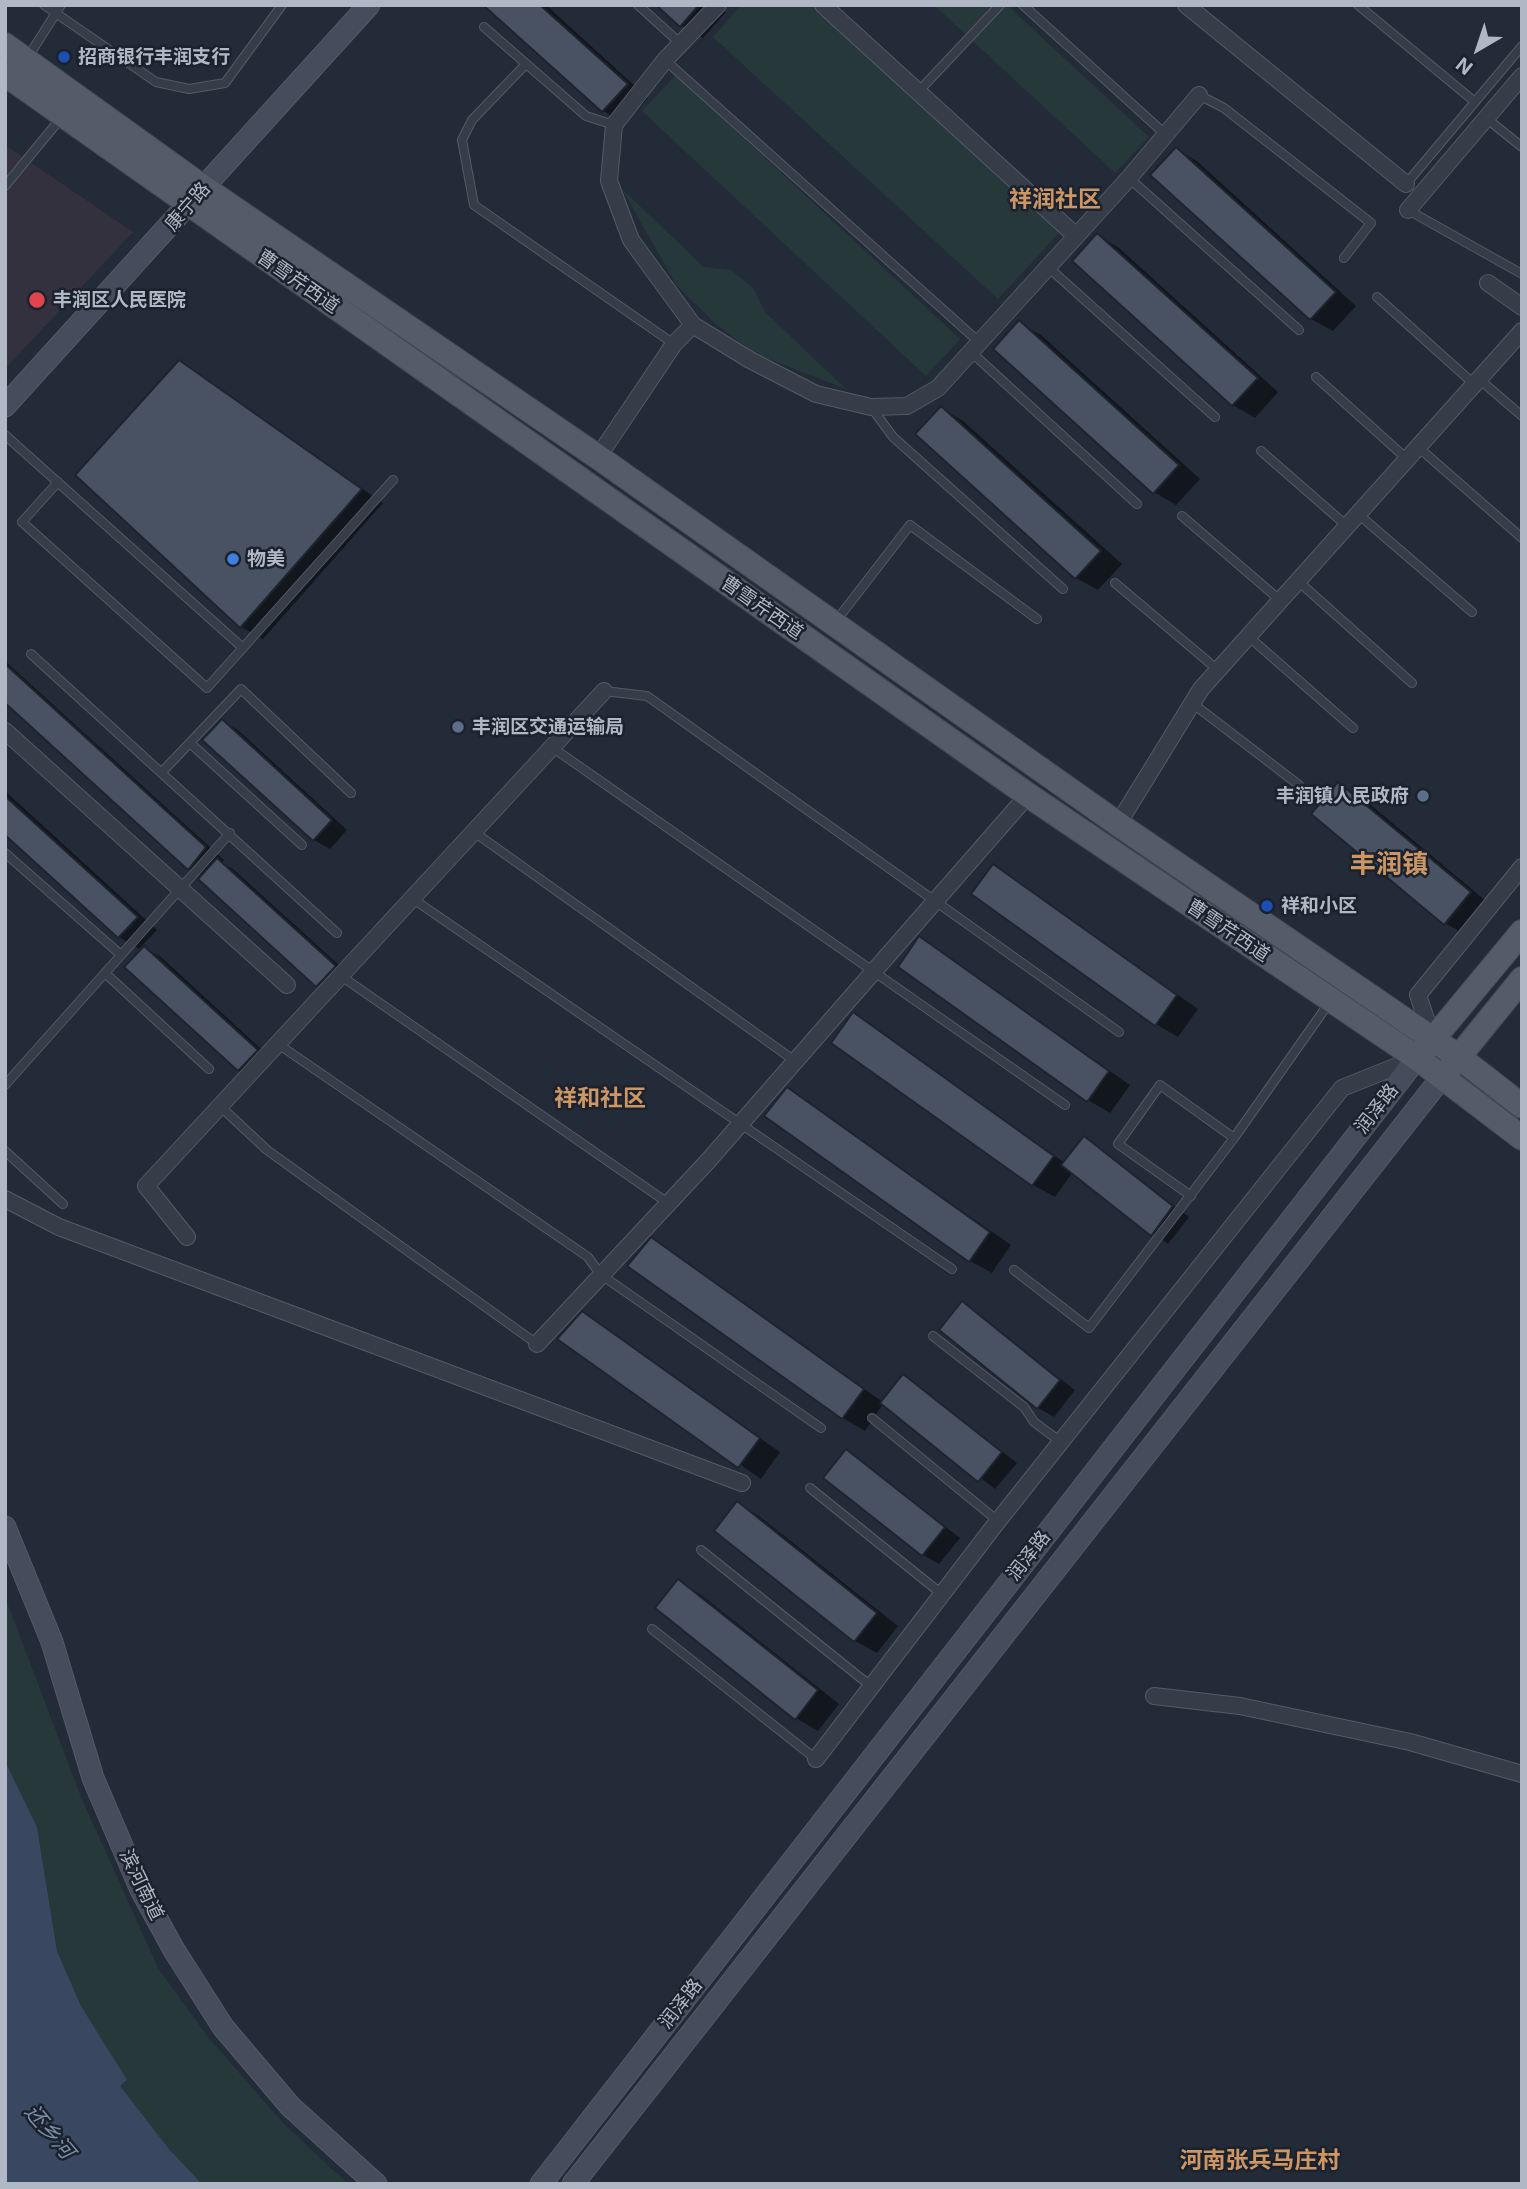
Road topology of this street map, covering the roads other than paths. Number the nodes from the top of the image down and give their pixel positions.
1 (44, 5) edge
2 (61, 5) edge
3 (282, 5) edge
4 (638, 5) edge
5 (718, 5) edge
6 (823, 5) edge
7 (1000, 5) edge
8 (1023, 5) edge
9 (1186, 5) edge
10 (1358, 5) edge
11 (361, 8) edge
12 (56, 13) junction
13 (484, 27) dead end
14 (681, 44) junction
15 (5, 45) edge
16 (1522, 46) edge
17 (26, 59) junction
18 (665, 60) junction
19 (526, 64) junction
20 (5, 74) edge
21 (1522, 76) edge
22 (918, 92) junction
23 (1199, 95) joint
24 (1475, 103) junction
25 (64, 114) junction
26 (1486, 118) junction
27 (614, 125) junction
28 (1165, 135) junction
29 (1522, 147) edge
30 (1129, 178) junction
31 (1406, 184) joint
32 (5, 186) edge
33 (197, 197) junction
34 (1408, 210) joint
35 (1076, 236) junction
36 (1344, 258) dead end
37 (1048, 267) junction
38 (1522, 274) edge
39 (1488, 283) dead end
40 (1377, 297) dead end
41 (1522, 307) edge
42 (694, 325) junction
43 (1299, 330) dead end
44 (1522, 331) edge
45 (674, 344) junction
46 (975, 347) junction
47 (1316, 377) dead end
48 (1476, 381) junction
49 (5, 406) edge
50 (872, 407) junction
51 (1522, 416) edge
52 (1215, 417) dead end
53 (5, 435) edge
54 (1261, 451) dead end
55 (1412, 453) junction
56 (598, 457) junction
57 (393, 480) dead end
58 (58, 482) junction
59 (1137, 505) dead end
60 (1182, 516) dead end
61 (1352, 520) junction
62 (1522, 538) edge
63 (1298, 581) junction
64 (1115, 583) dead end
65 (1063, 590) dead end
66 (1281, 601) junction
67 (1472, 612) dead end
68 (1037, 619) dead end
69 (834, 624) junction
70 (1248, 636) junction
71 (243, 648) junction
72 (31, 653) dead end
73 (1218, 670) junction
74 (1412, 682) dead end
75 (604, 691) joint
76 (1192, 703) junction
77 (1353, 728) dead end
78 (5, 731) edge
79 (190, 743) junction
80 (553, 748) junction
81 (162, 772) junction
82 (1299, 785) dead end
83 (351, 793) dead end
84 (1028, 795) junction
85 (1118, 824) junction
86 (474, 832) junction
87 (230, 833) junction
88 (302, 845) dead end
89 (5, 853) edge
90 (1522, 867) edge
91 (180, 889) junction
92 (412, 899) junction
93 (935, 901) junction
94 (1522, 932) edge
95 (337, 933) dead end
96 (121, 955) junction
97 (875, 970) junction
98 (105, 974) junction
99 (341, 976) junction
100 (1522, 979) edge
101 (287, 985) dead end
102 (1331, 1000) junction
103 (1119, 1032) dead end
104 (1433, 1040) junction
105 (278, 1044) junction
106 (1459, 1058) junction
107 (1417, 1059) junction
108 (795, 1061) junction
109 (209, 1069) dead end
110 (1442, 1077) junction
111 (5, 1086) edge
112 (1065, 1105) dead end
113 (220, 1106) junction
114 (1522, 1106) edge
115 (740, 1124) junction
116 (1234, 1138) junction
117 (1522, 1138) edge
118 (5, 1151) edge
119 (1191, 1196) junction
120 (5, 1199) edge
121 (668, 1203) junction
122 (63, 1204) dead end
123 (187, 1237) dead end
124 (952, 1269) dead end
125 (1014, 1270) dead end
126 (600, 1273) junction
127 (933, 1336) dead end
128 (537, 1344) joint
129 (872, 1418) dead end
130 (821, 1428) dead end
131 (1061, 1442) junction
132 (742, 1483) dead end
133 (810, 1488) dead end
134 (998, 1521) junction
135 (5, 1527) edge
136 (701, 1550) dead end
137 (943, 1595) junction
138 (652, 1629) dead end
139 (872, 1687) junction
140 (1154, 1696) dead end
141 (816, 1759) joint
142 (1522, 1774) edge
143 (376, 2184) edge
144 (541, 2184) edge
145 (573, 2184) edge

1 - 12 lane
2 - 12 lane
3 - 12 lane
4 - 14 lane
5 - 14 street
6 - 22 street
7 - 22 lane
8 - 28 lane
9 - 31 street
10 - 24 lane
11 - 33 main road, 康宁路
12 - 17 lane
13 - 19 lane
14 - 18 street
15 - 17 main road, 曹雪芹西道
16 - 24 lane
17 - 33 main road, 曹雪芹西道
18 - 27 street
18 - 46 lane
19 - 27 lane
19 - 45 lane
20 - 25 main road, 曹雪芹西道
21 - 26 street
22 - 35 street
23 - 28 street
23 - 36 lane
24 - 31 lane
25 - 32 lane
25 - 33 main road, 曹雪芹西道
26 - 29 lane
26 - 34 street
27 - 42 street
28 - 30 street
30 - 35 street
30 - 43 lane
33 - 49 main road, 康宁路
33 - 56 main road, 曹雪芹西道
33 - 84 main road, 曹雪芹西道
34 - 38 lane
35 - 37 street
37 - 46 street
37 - 52 lane
39 - 41 street
40 - 48 lane
42 - 45 street
42 - 50 street
44 - 48 street
45 - 56 street
46 - 50 street
46 - 59 lane
47 - 55 lane
48 - 51 lane
48 - 55 street
50 - 65 lane
53 - 58 lane
54 - 61 lane
55 - 61 street
55 - 62 lane
56 - 69 main road, 曹雪芹西道
57 - 71 lane
58 - 71 lane
58 - 71 lane
60 - 66 lane
61 - 63 street
61 - 67 lane
63 - 66 street
63 - 74 lane
64 - 73 lane
66 - 70 street
68 - 69 lane
69 - 85 main road, 曹雪芹西道
70 - 73 street
70 - 77 lane
72 - 81 lane
73 - 76 street
75 - 80 street
75 - 93 lane
76 - 82 lane
76 - 85 street
78 - 91 street
79 - 81 lane
79 - 83 lane
79 - 88 lane
80 - 86 street
80 - 97 lane
81 - 87 lane
84 - 93 street
84 - 102 main road, 曹雪芹西道
85 - 104 main road, 曹雪芹西道
86 - 92 street
86 - 108 lane
87 - 91 lane
87 - 95 lane
89 - 96 lane
90 - 104 street
91 - 96 lane
91 - 101 street
92 - 99 street
92 - 115 lane
93 - 97 street
93 - 103 lane
94 - 104 main road, 润泽路
96 - 98 lane
97 - 108 street
97 - 112 lane
98 - 109 lane
98 - 111 lane
99 - 105 street
99 - 121 lane
100 - 106 main road, 润泽路
102 - 107 main road, 曹雪芹西道
102 - 116 lane
104 - 106 main road, 曹雪芹西道
104 - 107 main road, 润泽路
105 - 113 street
105 - 126 lane
106 - 110 main road, 润泽路
106 - 114 main road, 曹雪芹西道
107 - 110 main road, 曹雪芹西道
107 - 131 street
107 - 144 main road, 润泽路
108 - 115 street
110 - 117 main road, 曹雪芹西道
110 - 145 main road, 润泽路
113 - 123 street
113 - 128 lane
115 - 121 street
115 - 124 lane
116 - 119 lane
116 - 119 lane
118 - 122 lane
119 - 125 lane
120 - 132 street
121 - 126 street
126 - 128 street
126 - 130 lane
127 - 131 lane
129 - 134 lane
131 - 134 street
133 - 137 lane
134 - 137 street
135 - 143 main road, 滨河南道
136 - 139 lane
137 - 139 street
138 - 141 lane
139 - 141 street
140 - 142 street

